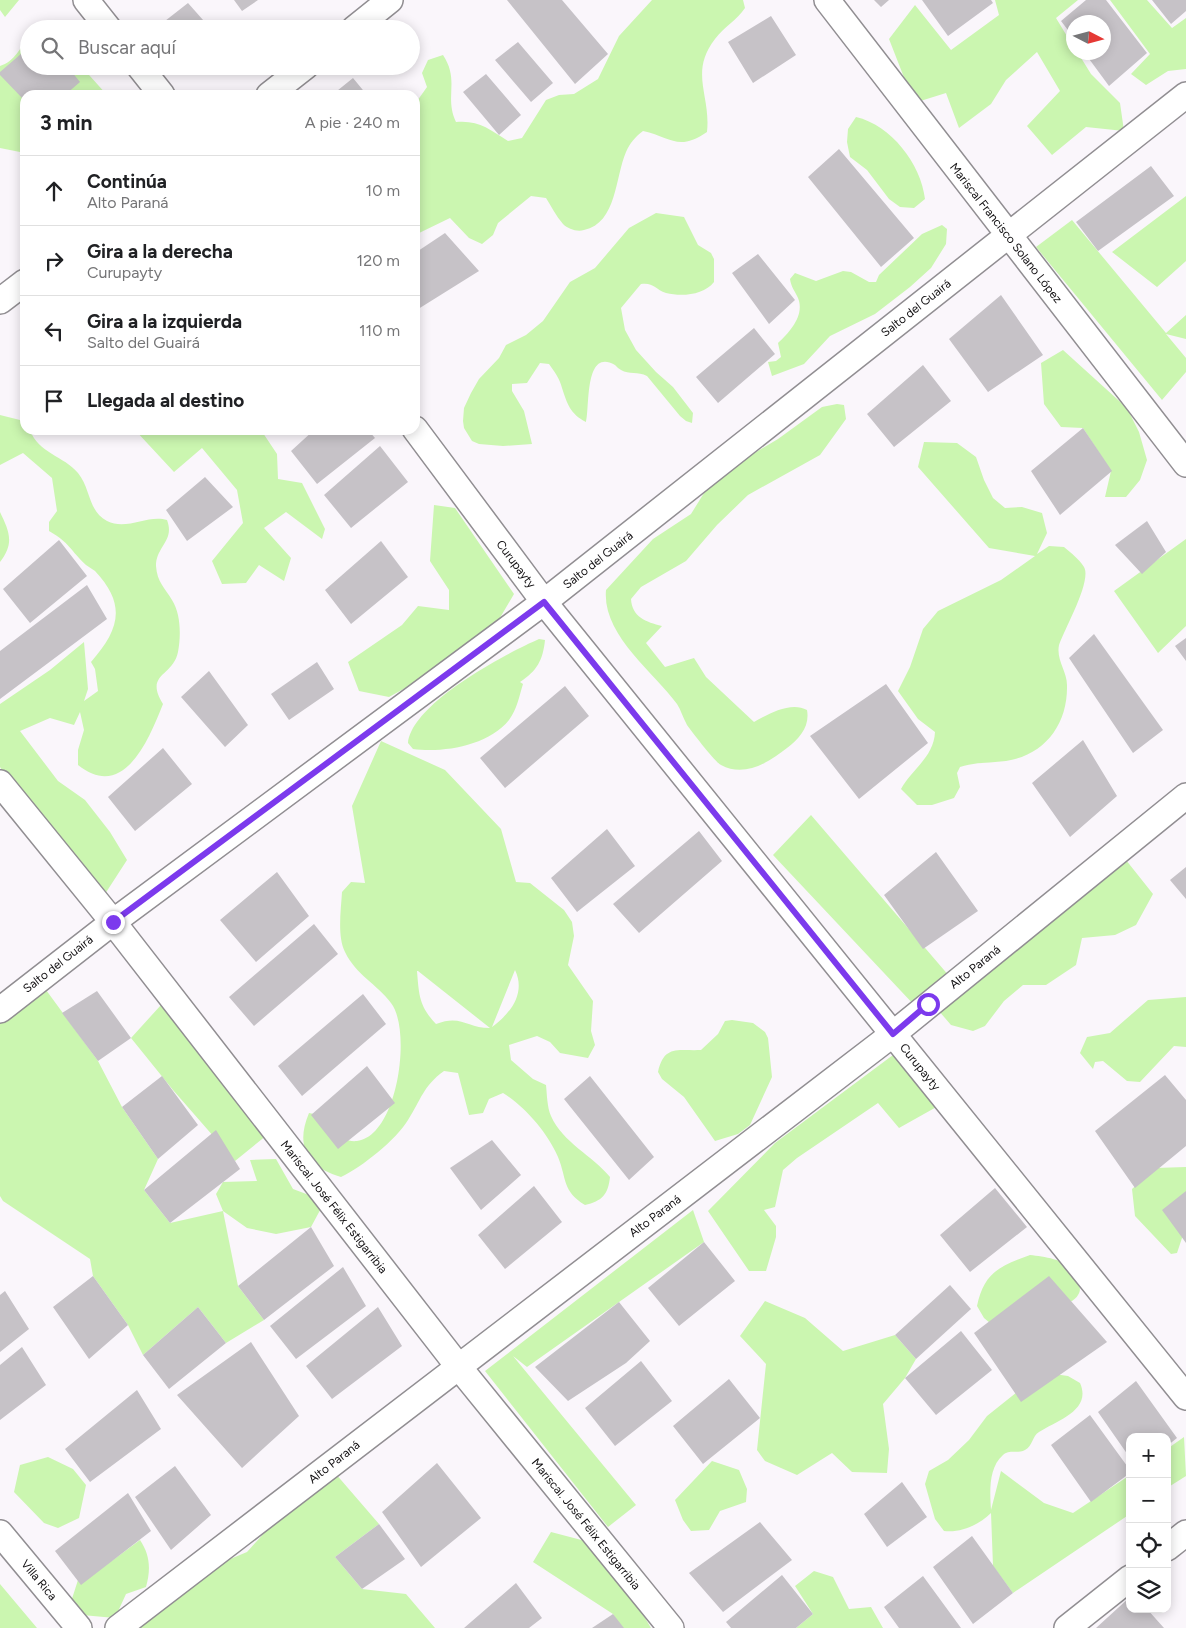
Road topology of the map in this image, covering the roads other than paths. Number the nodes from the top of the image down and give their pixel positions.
1 (86, 0) edge
2 (390, 0) edge
3 (827, 0) edge
4 (102, 20) edge
5 (365, 20) edge
6 (146, 75) edge
7 (295, 75) edge
8 (158, 90) edge
9 (275, 90) edge
10 (1186, 96) edge
11 (1007, 236) junction
12 (20, 286) edge
13 (0, 301) edge
14 (419, 435) edge
15 (1186, 464) edge
16 (544, 602) junction
17 (0, 783) edge
18 (1186, 796) edge
19 (113, 922) junction
20 (0, 1010) edge
21 (893, 1034) junction
22 (458, 1366) junction
23 (1186, 1397) edge
24 (0, 1533) edge
25 (1186, 1533) edge
26 (1171, 1545) edge
27 (1126, 1581) edge
28 (78, 1628) edge
29 (118, 1628) edge
30 (671, 1628) edge
31 (1067, 1628) edge

1 - 4 street
2 - 5 street
3 - 11 street, Mariscal Francisco Solano López
6 - 8 street
7 - 9 street
10 - 11 street, Salto del Guairá
11 - 15 street, Mariscal Francisco Solano López
11 - 16 street, Salto del Guairá
12 - 13 street
14 - 16 street, Curupayty
16 - 19 street, Salto del Guairá
16 - 21 street, Curupayty
17 - 19 street, Mariscal. José Félix Estigarribia
18 - 21 street, Alto Paraná
19 - 20 street, Salto del Guairá
19 - 22 street, Mariscal. José Félix Estigarribia
21 - 22 street, Alto Paraná
21 - 23 street, Curupayty
22 - 29 street, Alto Paraná
22 - 30 street, Mariscal. José Félix Estigarribia
24 - 28 street, Villa Rica
25 - 26 street
27 - 31 street

